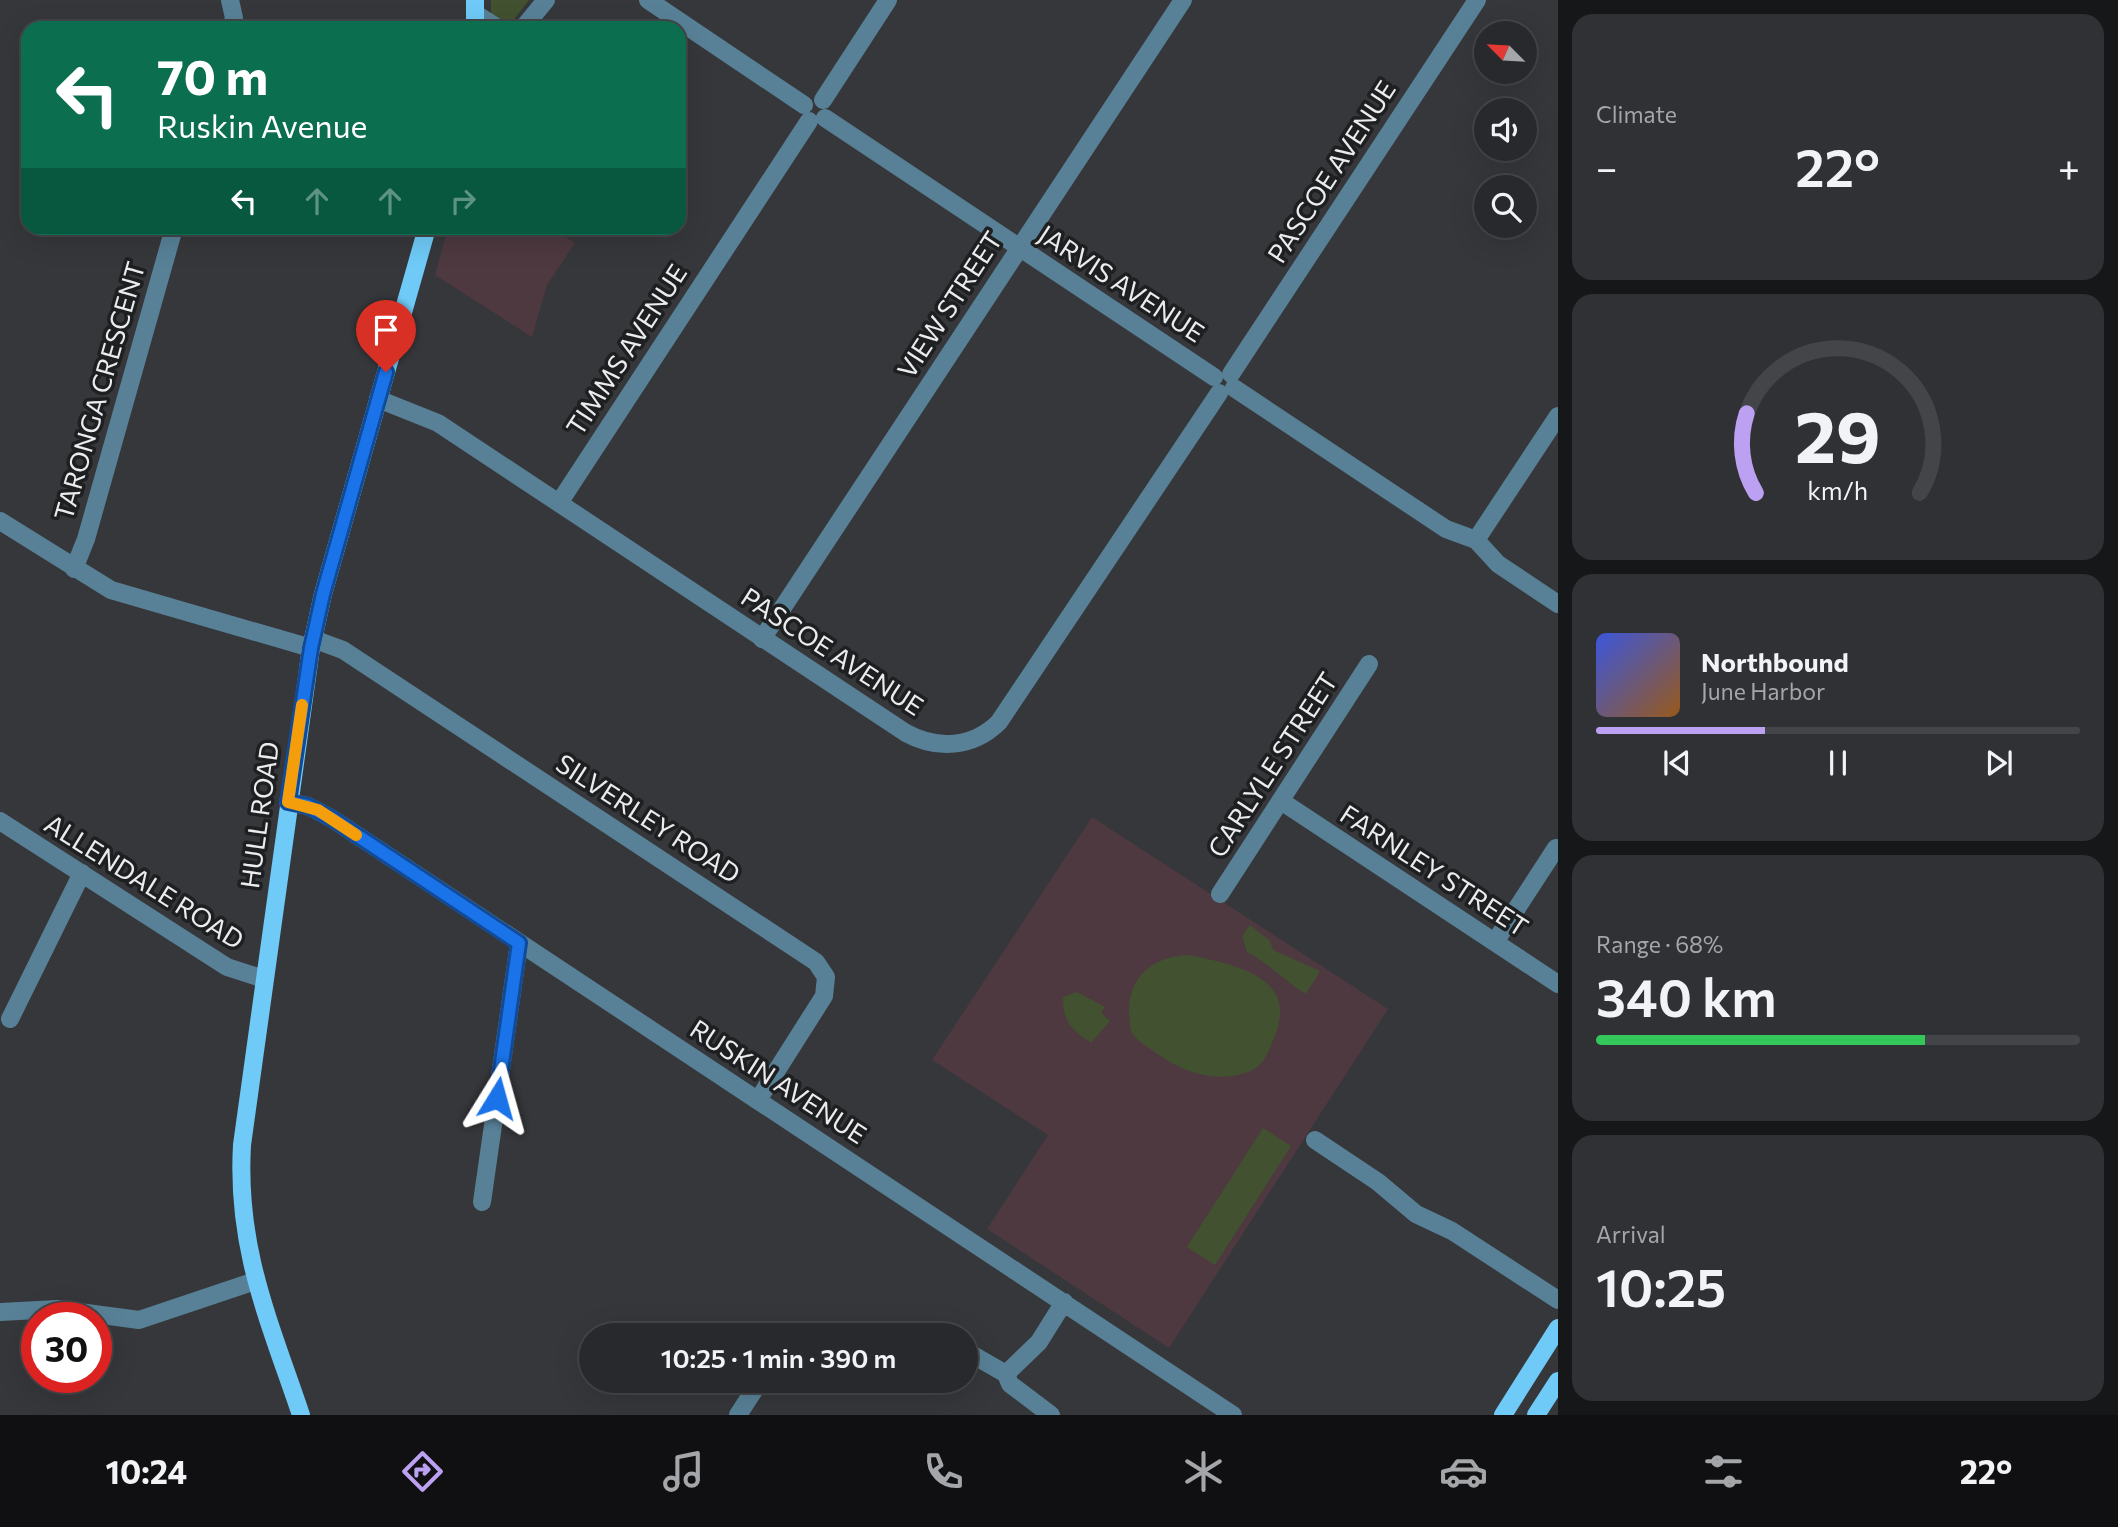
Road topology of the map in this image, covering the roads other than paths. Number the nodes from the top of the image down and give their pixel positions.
1 (230, 0) edge
2 (546, 0) edge
3 (648, 0) edge
4 (888, 0) edge
5 (1183, 0) edge
6 (1477, 0) edge
7 (233, 21) edge
8 (529, 21) edge
9 (680, 21) edge
10 (686, 25) edge
11 (815, 111) junction
12 (172, 235) edge
13 (425, 235) edge
14 (1019, 248) junction
15 (1225, 383) junction
16 (378, 399) junction
17 (1558, 416) edge
18 (559, 503) junction
19 (0, 521) edge
20 (1475, 540) junction
21 (74, 569) junction
22 (1558, 604) edge
23 (762, 639) junction
24 (312, 643) junction
25 (1369, 664) dead end
26 (1281, 801) junction
27 (288, 802) junction
28 (0, 821) edge
29 (1556, 848) dead end
30 (82, 873) junction
31 (1220, 894) dead end
32 (1495, 942) junction
33 (519, 943) junction
34 (264, 979) junction
35 (1558, 984) edge
36 (10, 1019) dead end
37 (758, 1100) junction
38 (1315, 1140) dead end
39 (482, 1202) dead end
40 (255, 1281) junction
41 (1558, 1300) edge
42 (1064, 1302) junction
43 (0, 1312) edge
44 (1558, 1328) edge
45 (978, 1358) edge
46 (1538, 1360) junction
47 (1558, 1372) edge
48 (1006, 1374) junction
49 (1558, 1381) edge
50 (753, 1393) edge
51 (301, 1415) edge
52 (738, 1415) edge
53 (1051, 1415) edge
54 (1233, 1415) edge
55 (1503, 1415) edge
56 (1536, 1415) edge

1 - 7 street
2 - 8 street
3 - 9 street, JARVIS AVENUE
4 - 11 street, TIMMS AVENUE
5 - 14 street, VIEW STREET
6 - 15 street, PASCOE AVENUE
10 - 11 street, JARVIS AVENUE
11 - 14 street, JARVIS AVENUE
11 - 18 street, TIMMS AVENUE
12 - 21 street, TARONGA CRESCENT
13 - 16 main road, HULL ROAD
14 - 15 street, JARVIS AVENUE
14 - 23 street, VIEW STREET
15 - 20 street, JARVIS AVENUE
15 - 23 street, PASCOE AVENUE
16 - 18 street, PASCOE AVENUE
16 - 24 main road, HULL ROAD
17 - 20 street
18 - 23 street, PASCOE AVENUE
19 - 21 street, SILVERLEY ROAD
20 - 22 street, JARVIS AVENUE
21 - 24 street, SILVERLEY ROAD
24 - 27 main road, HULL ROAD
24 - 37 street, SILVERLEY ROAD
25 - 26 street, CARLYLE STREET
26 - 31 street, CARLYLE STREET
26 - 32 street, FARNLEY STREET
27 - 33 street, RUSKIN AVENUE
27 - 34 main road, HULL ROAD
28 - 30 street, ALLENDALE ROAD
29 - 32 street
30 - 34 street, ALLENDALE ROAD
30 - 36 street
32 - 35 street, FARNLEY STREET
33 - 37 street, RUSKIN AVENUE
33 - 39 street
34 - 40 main road, HULL ROAD
37 - 42 street, RUSKIN AVENUE
38 - 41 street
40 - 43 street
40 - 51 main road, HULL ROAD
42 - 48 street
42 - 54 street, RUSKIN AVENUE
44 - 46 main road
45 - 48 street
46 - 47 main road
46 - 55 main road
48 - 53 street
49 - 56 main road
50 - 52 street

